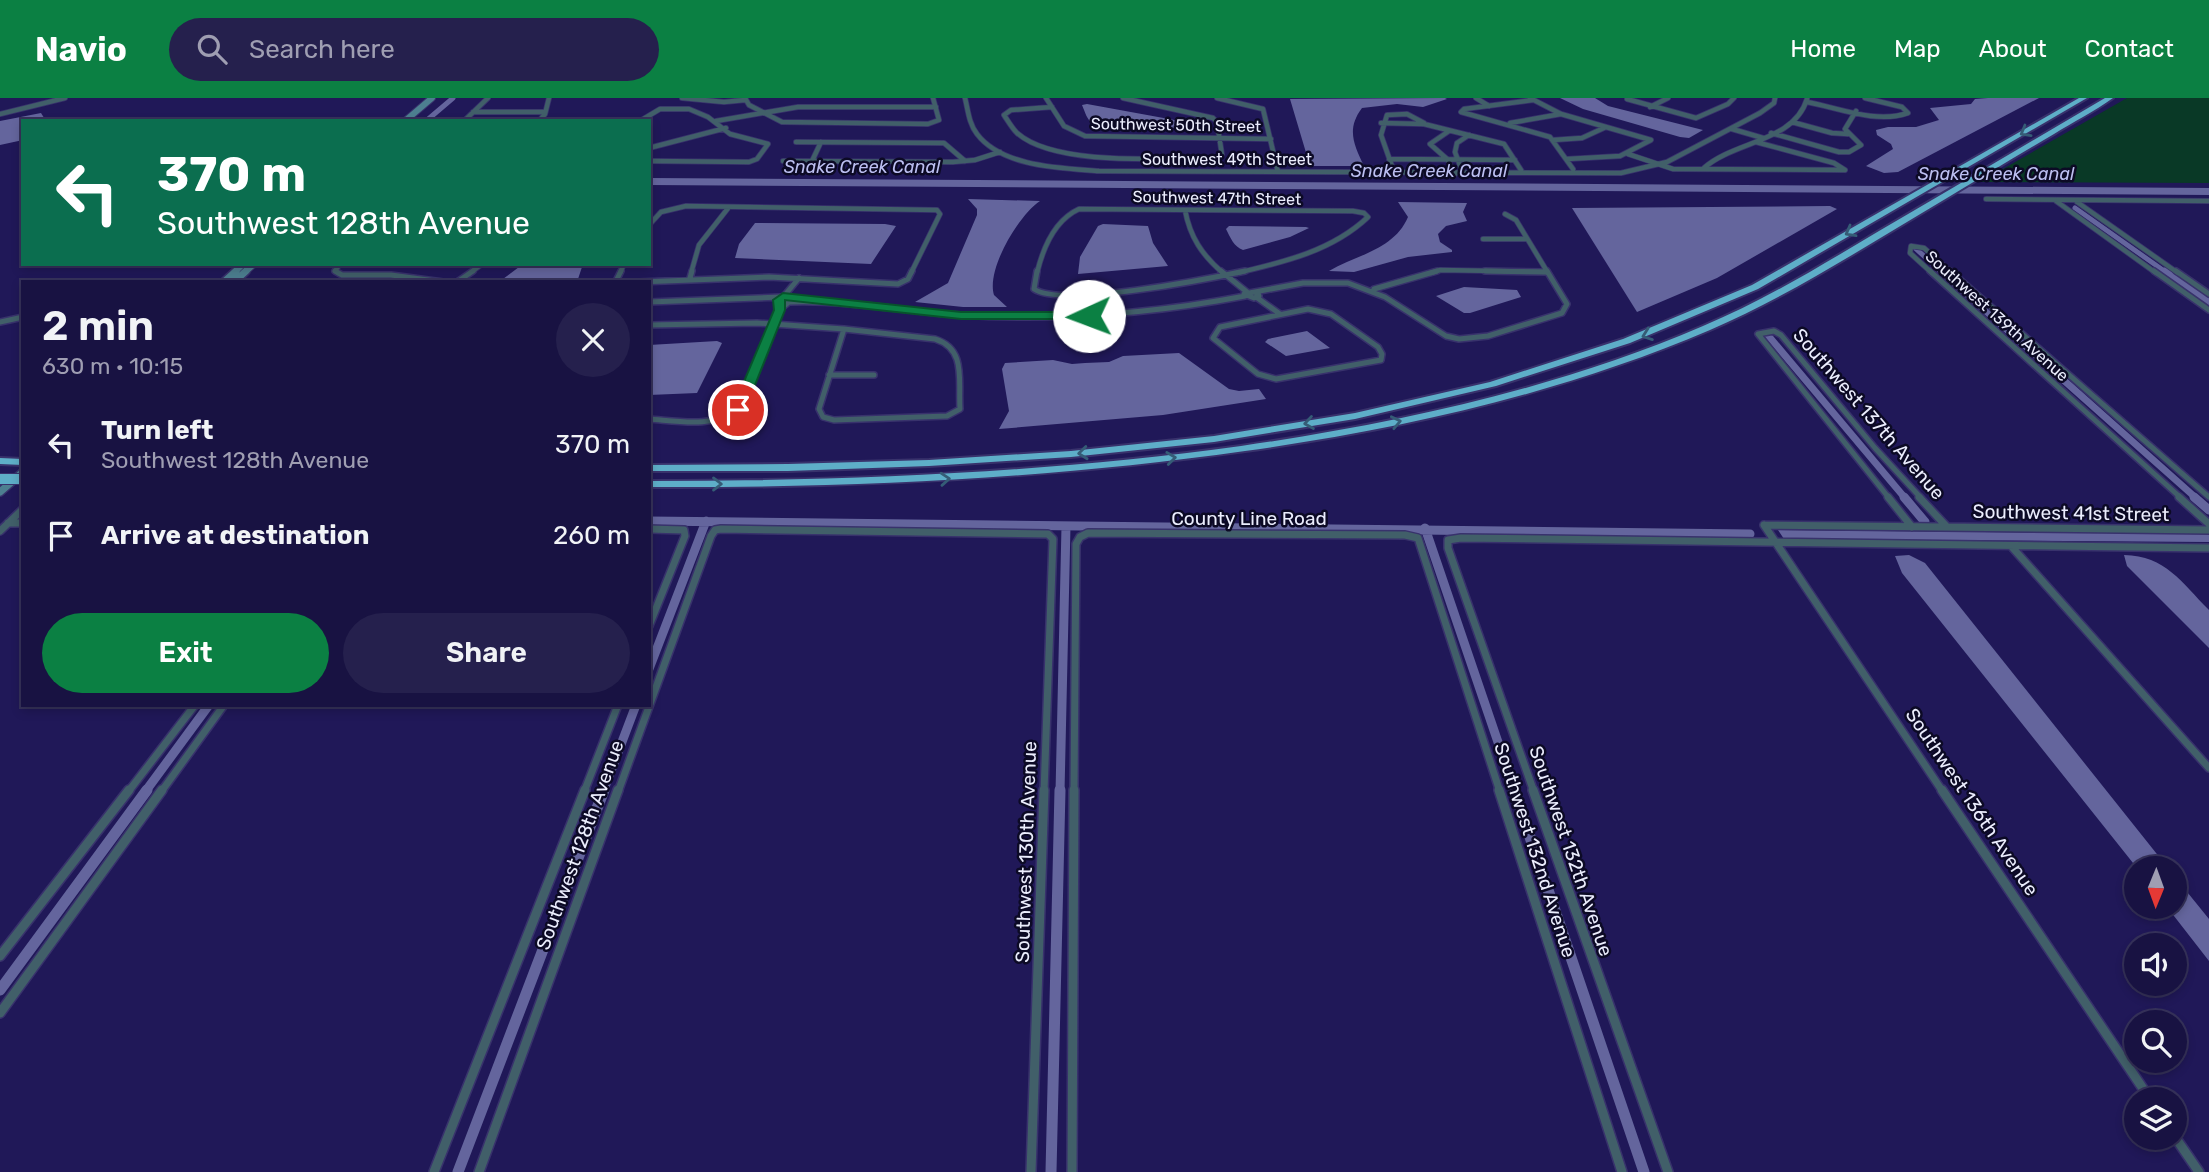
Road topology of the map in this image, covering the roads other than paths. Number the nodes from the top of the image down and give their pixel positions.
1 (65, 98) edge
2 (432, 98) edge
3 (441, 98) edge
4 (488, 98) edge
5 (549, 98) edge
6 (682, 98) edge
7 (933, 98) edge
8 (965, 98) edge
9 (1046, 98) edge
10 (1123, 98) edge
11 (1217, 98) edge
12 (1476, 98) edge
13 (1668, 98) edge
14 (1734, 98) edge
15 (1775, 98) edge
16 (1865, 98) edge
17 (2084, 98) edge
18 (2109, 98) edge
19 (745, 99) edge
20 (1531, 99) edge
21 (1627, 99) edge
22 (1767, 99) edge
23 (1807, 100) edge
24 (1489, 106) junction
25 (1769, 106) junction
26 (936, 107) junction
27 (1052, 107) junction
28 (1650, 107) junction
29 (758, 109) junction
30 (1856, 111) junction
31 (473, 112) junction
32 (544, 112) junction
33 (0, 114) edge
34 (1561, 114) junction
35 (406, 119) edge
36 (417, 119) edge
37 (466, 119) edge
38 (539, 119) edge
39 (644, 119) edge
40 (715, 121) junction
41 (1792, 122) junction
42 (1381, 123) junction
43 (1424, 124) junction
44 (1507, 125) junction
45 (1606, 126) junction
46 (726, 128) junction
47 (1731, 129) junction
48 (1449, 131) junction
49 (1772, 134) junction
50 (1849, 134) junction
51 (1469, 135) junction
52 (1763, 138) junction
53 (1219, 139) junction
54 (1271, 139) junction
55 (1553, 140) junction
56 (796, 142) dead end
57 (821, 142) junction
58 (1756, 142) junction
59 (651, 147) edge
60 (1000, 152) junction
61 (1628, 154) junction
62 (1389, 159) junction
63 (1447, 159) junction
64 (1457, 159) junction
65 (1566, 159) junction
66 (1718, 159) junction
67 (1515, 160) junction
68 (651, 161) edge
69 (783, 161) dead end
70 (812, 161) junction
71 (965, 161) junction
72 (1658, 165) junction
73 (1573, 169) dead end
74 (1704, 169) junction
75 (1727, 169) junction
76 (1391, 171) junction
77 (1278, 172) junction
78 (1522, 172) junction
79 (1454, 173) junction
80 (1463, 173) junction
81 (1909, 199) joint
82 (1986, 200) dead end
83 (2056, 201) junction
84 (2076, 201) junction
85 (2209, 201) edge
86 (729, 207) junction
87 (1185, 210) junction
88 (1505, 214) dead end
89 (651, 223) edge
90 (1483, 239) dead end
91 (1527, 239) junction
92 (241, 266) edge
93 (252, 266) edge
94 (338, 266) edge
95 (479, 266) edge
96 (1547, 272) junction
97 (1226, 275) junction
98 (690, 278) junction
99 (799, 278) junction
100 (226, 280) edge
101 (236, 280) edge
102 (428, 280) edge
103 (460, 280) edge
104 (651, 281) edge
105 (1374, 289) junction
106 (2209, 293) edge
107 (1246, 294) junction
108 (1257, 295) junction
109 (791, 298) junction
110 (780, 299) junction
111 (651, 302) edge
112 (779, 310) junction
113 (2209, 310) edge
114 (1280, 314) junction
115 (21, 319) edge
116 (773, 322) junction
117 (0, 324) edge
118 (651, 325) edge
119 (844, 328) junction
120 (829, 375) junction
121 (874, 375) dead end
122 (651, 419) edge
123 (2, 461) edge
124 (21, 463) edge
125 (21, 465) edge
126 (651, 468) edge
127 (21, 474) edge
128 (21, 479) edge
129 (0, 481) edge
130 (651, 484) edge
131 (0, 492) edge
132 (2209, 497) edge
133 (21, 511) edge
134 (8, 523) junction
135 (21, 523) edge
136 (1764, 524) joint
137 (2209, 524) edge
138 (1912, 527) junction
139 (1947, 527) junction
140 (651, 529) edge
141 (2209, 530) edge
142 (0, 531) edge
143 (1048, 534) joint
144 (1418, 538) joint
145 (1776, 542) junction
146 (2011, 546) junction
147 (2209, 548) edge
148 (651, 621) edge
149 (651, 704) edge
150 (193, 707) edge
151 (223, 707) edge
152 (617, 707) edge
153 (650, 707) edge
154 (2209, 768) edge
155 (0, 956) edge
156 (0, 1013) edge
157 (2142, 1087) edge
158 (2184, 1150) edge
159 (434, 1172) edge
160 (479, 1172) edge
161 (1031, 1172) edge
162 (1072, 1172) edge
163 (1622, 1172) edge
164 (1668, 1172) edge
165 (2199, 1172) edge

1 - 33 street
2 - 35 main road
3 - 36 main road
4 - 31 street
5 - 32 street
6 - 19 street
7 - 26 street
8 - 60 street
9 - 27 street, Southwest 50th Street
10 - 53 street
11 - 54 street
12 - 24 street
13 - 28 street
14 - 28 street
15 - 25 street
16 - 30 street
17 -> 81 highway
130 -> 18 highway
19 - 29 street
20 - 24 street
20 - 34 street
21 - 28 street
22 - 25 street
23 - 30 street
23 - 41 street
24 - 44 street
25 - 47 street
26 - 29 street
26 - 29 street
27 - 53 street, Southwest 50th Street
27 - 53 street
29 - 40 street
30 - 50 street
31 - 32 street
31 - 37 street
32 - 38 street
34 - 44 street
34 - 45 street
39 - 40 street
40 - 46 street
41 - 49 street
41 - 50 street
42 - 43 street
42 - 43 street
42 - 62 street
43 - 48 street
44 - 55 street
45 - 55 street
45 - 61 street
46 - 59 street
46 - 68 street
47 - 52 street
47 - 72 street
48 - 51 street
48 - 63 street
49 - 50 street
49 - 52 street
51 - 64 street
51 - 67 street
52 - 58 street
53 - 54 street, Southwest 50th Street
54 - 77 street
55 - 65 street
56 - 57 street
57 - 70 street
57 - 71 street
58 - 66 street
58 - 75 street, Southwest 49th Street
60 - 71 street
60 - 77 street, Southwest 49th Street
61 - 65 street
61 - 72 street
62 - 63 street
62 - 76 street
63 - 64 street
63 - 79 street
64 - 67 street
64 - 80 street
65 - 73 street
66 - 74 street
66 - 75 street
67 - 78 street
69 - 70 street
70 - 71 street
72 - 74 street, Southwest 49th Street
72 - 78 street, Southwest 49th Street
74 - 75 street, Southwest 49th Street
76 - 77 street, Southwest 49th Street
76 - 79 street, Southwest 49th Street
78 - 80 street, Southwest 49th Street
79 - 80 street, Southwest 49th Street
81 -> 126 highway
82 - 83 street
83 - 84 street
83 - 113 street
84 - 85 street
84 - 106 street
86 - 89 street
86 - 98 street
86 - 99 street
87 - 97 street
87 - 97 street, Southwest 47th Street
87 - 97 street, Southwest 47th Street
88 - 91 street
90 - 91 street
91 - 96 street
92 - 100 main road
93 - 101 main road
94 - 102 street
95 - 103 street
96 - 105 street
96 - 105 street
97 - 107 street
98 - 99 street
98 - 104 street
99 - 109 street
105 - 108 street
107 - 108 street
107 - 109 street
108 - 114 street
109 - 110 street
109 - 112 street
110 - 111 street
110 - 112 street
112 - 116 street
114 - 114 street
115 - 117 street
116 - 118 street
116 - 119 street
116 - 122 street
119 - 120 street
119 - 120 street
120 - 121 street
123 - 124 highway
125 - 129 main road
127 - 131 main road
128 - 129 highway, bridge
132 - 137 street, Southwest 139th Avenue
133 - 134 street
134 - 135 street
134 - 142 street
136 - 138 street, Southwest 41st Street
136 - 145 street, Southwest 136th Avenue
138 - 139 street, Southwest 41st Street
138 - 139 street, Southwest 137th Avenue
139 - 141 street, Southwest 41st Street
140 - 148 street
143 - 149 street, Southwest 128th Avenue
143 - 161 street, Southwest 130th Avenue
144 - 162 street, County Line Road
144 - 163 street, Southwest 132nd Avenue
145 - 146 street
145 - 157 street, Southwest 136th Avenue
145 - 164 street, Southwest 132th Avenue
146 - 147 street
146 - 154 street
150 - 155 street
151 - 156 street
152 - 159 street, Southwest 128th Avenue
153 - 160 street, Southwest 128th Avenue
158 - 165 street

